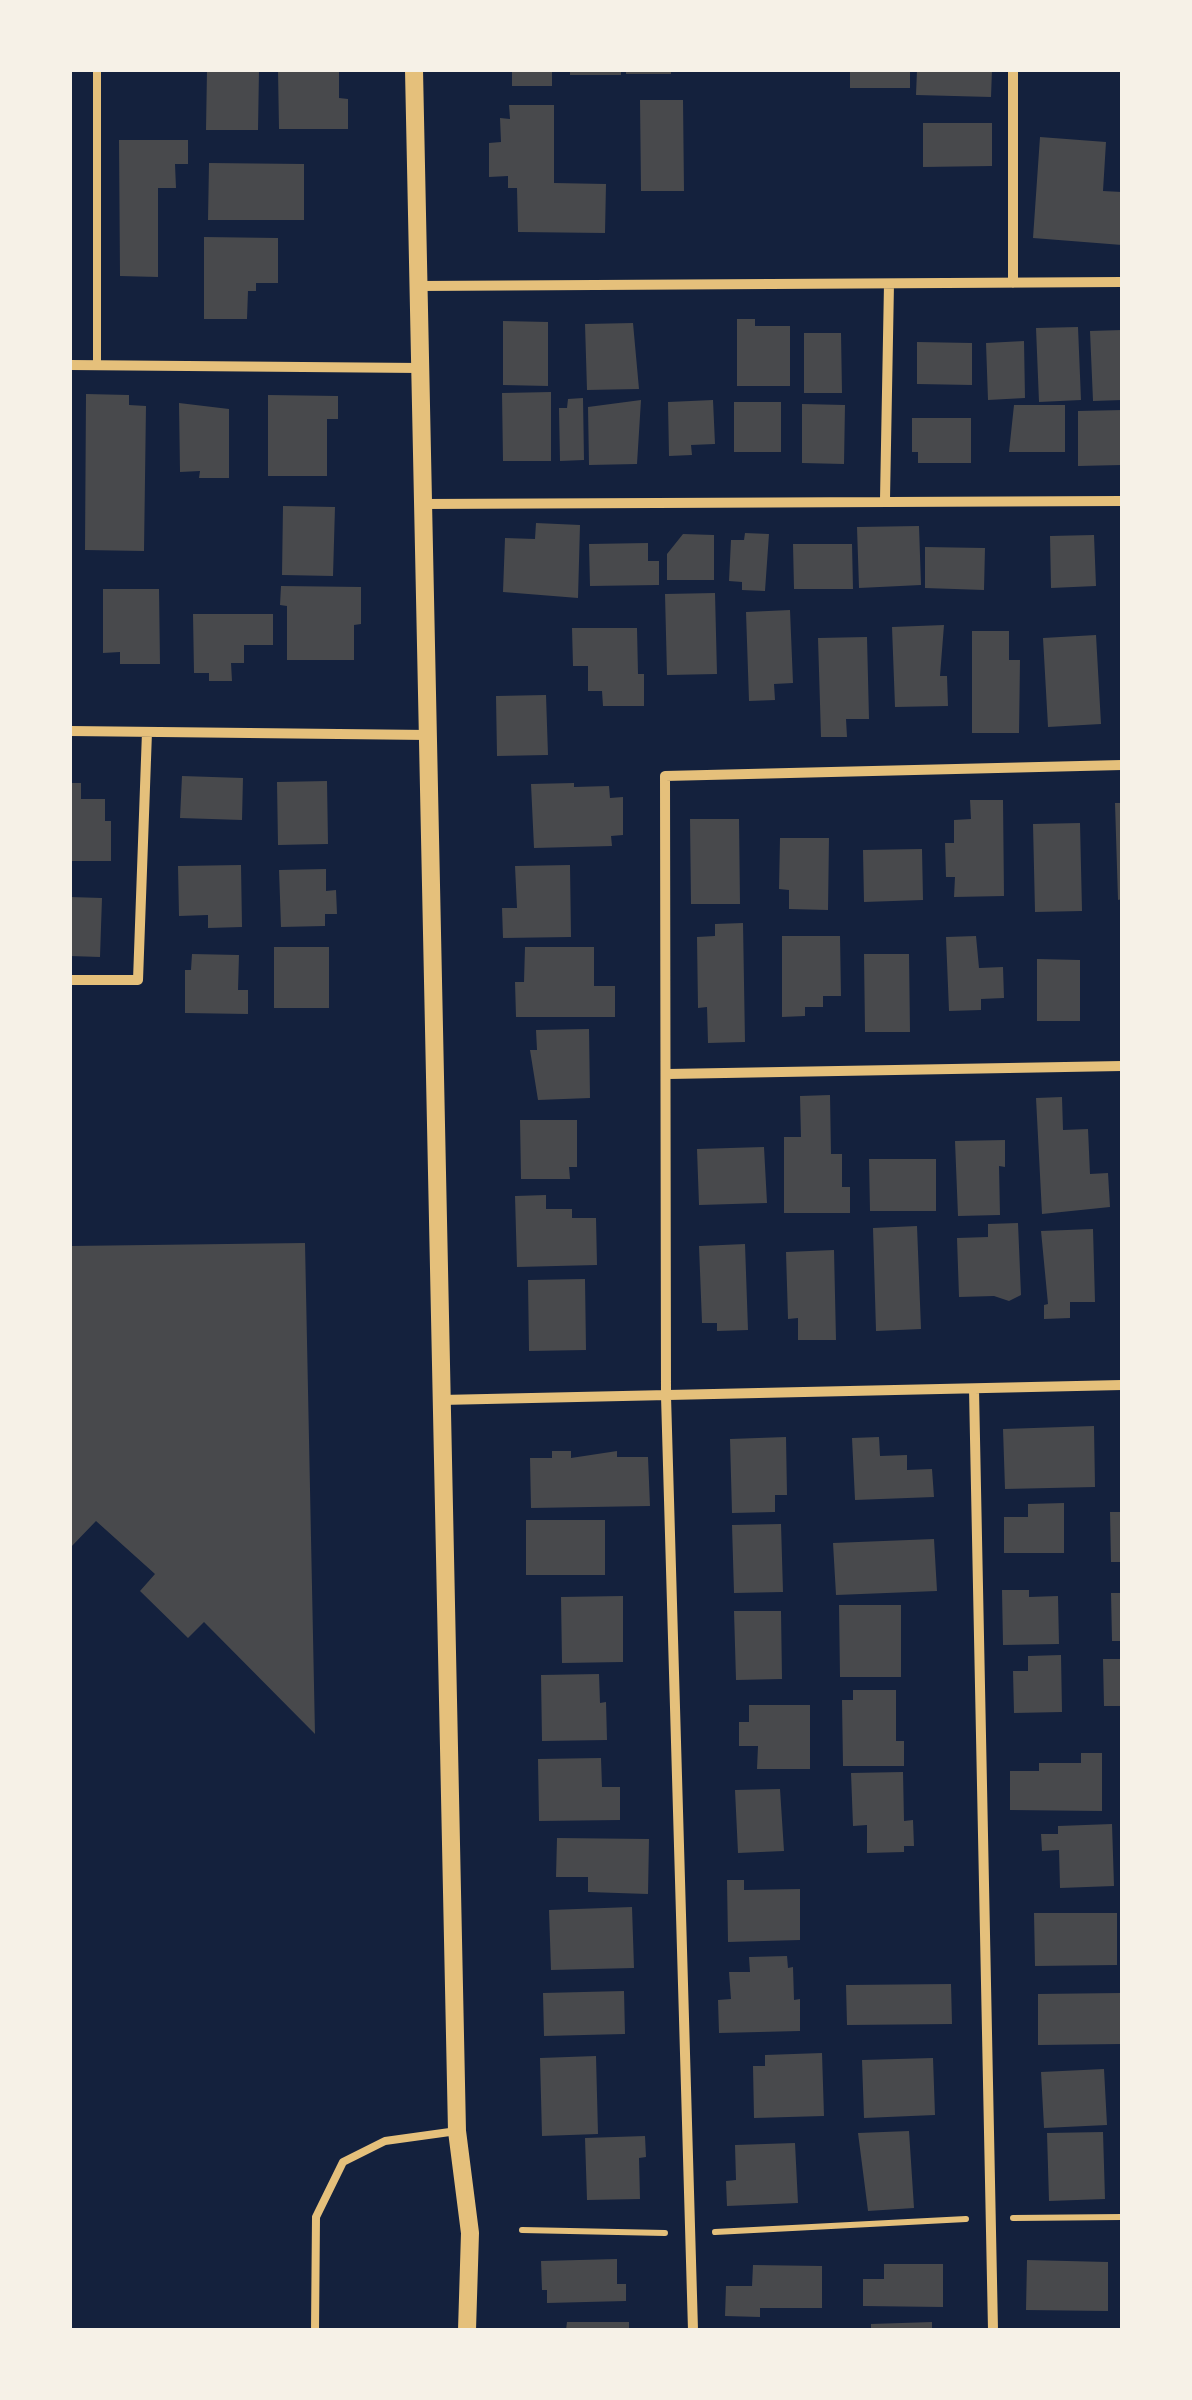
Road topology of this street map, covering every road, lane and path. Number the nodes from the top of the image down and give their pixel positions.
1 (96, 70) edge
2 (414, 70) edge
3 (1014, 70) edge
4 (1122, 282) edge
5 (1014, 283) junction
6 (889, 284) junction
7 (419, 286) junction
8 (70, 365) edge
9 (97, 366) junction
10 (420, 368) junction
11 (885, 499) junction
12 (1122, 500) edge
13 (423, 504) junction
14 (70, 731) edge
15 (147, 732) junction
16 (428, 735) junction
17 (1122, 765) edge
18 (70, 980) edge
19 (1122, 1066) edge
20 (668, 1074) junction
21 (1122, 1385) edge
22 (974, 1388) junction
23 (666, 1396) junction
24 (441, 1400) junction
25 (456, 2130) junction
26 (1122, 2217) edge
27 (991, 2218) junction
28 (522, 2230) dead end
29 (716, 2232) dead end
30 (670, 2233) dead end
31 (315, 2330) edge
32 (467, 2330) edge
33 (693, 2330) edge
34 (993, 2330) edge

1 - 9 lane
2 - 7 street
3 - 5 street
4 - 5 street
5 - 6 street
6 - 7 street
6 - 11 street
7 - 10 street
8 - 9 street
9 - 10 street
10 - 13 street
11 - 12 street
11 - 13 street
13 - 16 street
14 - 15 street
15 - 16 street
15 - 18 street
16 - 24 street
17 - 20 street
19 - 20 street
20 - 23 street
21 - 22 street
22 - 23 street
22 - 27 street
23 - 24 street
23 - 33 street
24 - 25 street
25 - 31 lane
25 - 32 street
26 - 27 path
27 - 29 path
27 - 34 street
28 - 30 path

